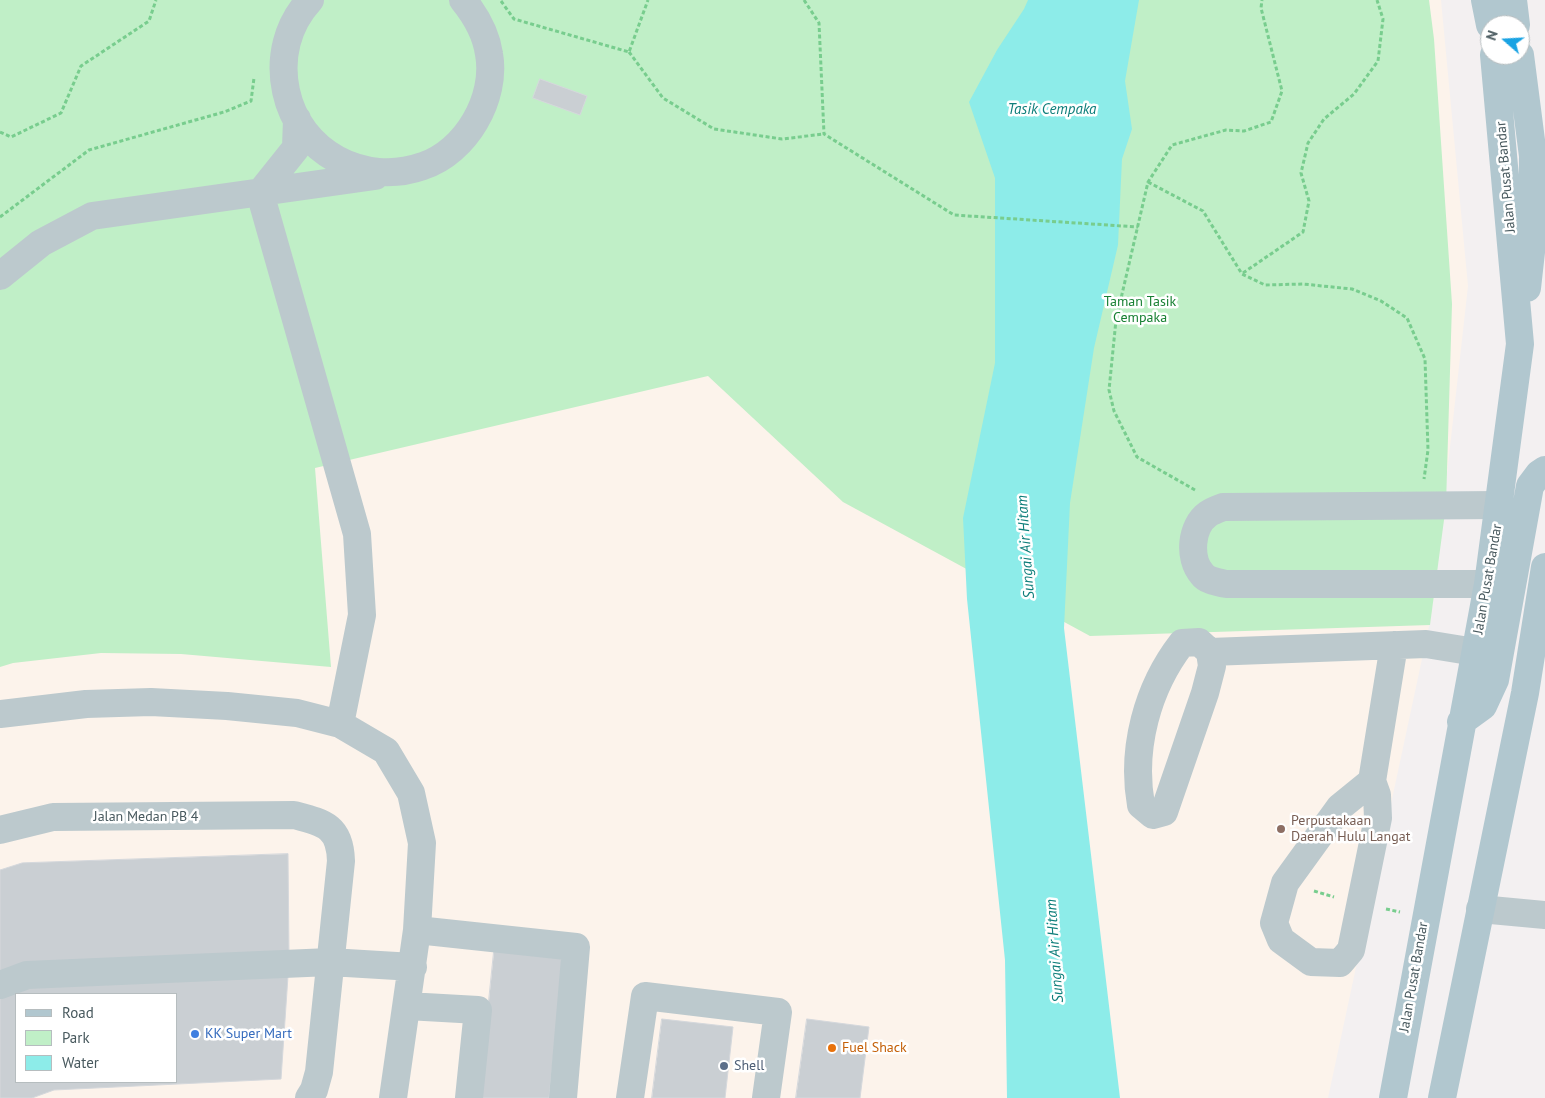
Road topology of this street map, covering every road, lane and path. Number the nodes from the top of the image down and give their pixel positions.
1 (156, 0) edge
2 (310, 0) edge
3 (463, 0) edge
4 (500, 0) edge
5 (648, 0) edge
6 (804, 0) edge
7 (1262, 0) edge
8 (1378, 0) edge
9 (1485, 0) edge
10 (1513, 0) edge
11 (1488, 15) edge
12 (1515, 15) edge
13 (629, 52) junction
14 (1495, 65) edge
15 (1521, 65) edge
16 (254, 75) dead end
17 (297, 119) junction
18 (0, 132) edge
19 (824, 134) junction
20 (392, 173) junction
21 (1148, 182) junction
22 (260, 193) junction
23 (0, 217) edge
24 (1138, 227) junction
25 (1242, 274) junction
26 (0, 276) edge
27 (1520, 344) junction
28 (1545, 470) edge
29 (1420, 505) junction
30 (1500, 505) junction
31 (1223, 508) junction
32 (1545, 567) edge
33 (1488, 584) junction
34 (1394, 645) junction
35 (1210, 652) junction
36 (1475, 652) junction
37 (0, 714) edge
38 (1461, 722) junction
39 (340, 724) junction
40 (1372, 781) junction
41 (1340, 807) junction
42 (1378, 818) junction
43 (0, 830) edge
44 (1480, 909) junction
45 (1545, 915) edge
46 (417, 930) junction
47 (330, 962) junction
48 (413, 967) junction
49 (0, 985) edge
50 (407, 1006) junction
51 (395, 1096) edge
52 (308, 1098) edge
53 (470, 1098) edge
54 (563, 1098) edge
55 (630, 1098) edge
56 (766, 1098) edge
57 (1393, 1098) edge
58 (1442, 1098) edge

1 - 18 path
2 - 17 street
3 - 20 street
4 - 13 path
5 - 13 path
6 - 19 path
7 - 21 path
8 - 25 path
9 - 11 main road
10 - 12 main road
13 - 19 path
14 - 27 main road, Jalan Pusat Bandar
15 - 27 main road
16 - 23 path
17 - 20 street
17 - 22 street
19 - 24 path
20 - 22 street
21 - 24 path
21 - 25 path
22 - 26 street
22 - 39 street
24 - 31 path
25 - 29 path
27 - 30 main road, Jalan Pusat Bandar
28 - 38 main road
29 - 30 street
29 - 31 street
30 - 33 main road, Jalan Pusat Bandar
31 - 33 street
32 - 44 main road
33 - 36 main road, Jalan Pusat Bandar
34 - 35 street
34 - 36 street
34 - 40 street
35 - 35 street
36 - 38 main road, Jalan Pusat Bandar
37 - 39 street
38 - 57 main road, Jalan Pusat Bandar
39 - 46 street
40 - 41 street
40 - 42 street
41 - 42 street
41 - 42 street
43 - 47 street, Jalan Medan PB 4
44 - 45 street
44 - 58 main road
46 - 48 street
46 - 54 street
47 - 48 street
47 - 49 street
47 - 52 street, Jalan Medan PB 4
48 - 50 street
50 - 51 street
50 - 53 street
55 - 56 street

